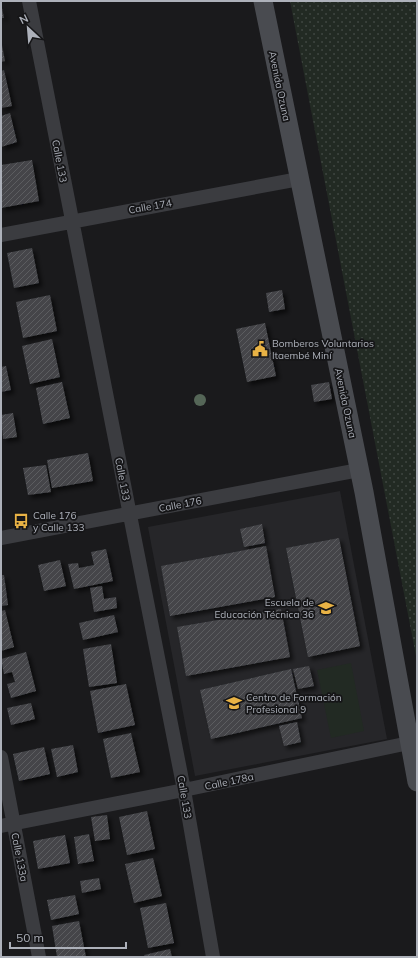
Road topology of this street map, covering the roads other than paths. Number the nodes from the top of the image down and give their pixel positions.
1 (29, 1) edge
2 (263, 1) edge
3 (300, 179) junction
4 (72, 221) junction
5 (1, 235) edge
6 (359, 470) junction
7 (130, 513) junction
8 (1, 538) edge
9 (409, 743) junction
10 (1, 757) edge
11 (417, 782) edge
12 (184, 790) junction
13 (7, 825) edge
14 (40, 957) edge
15 (213, 957) edge

1 - 4 street, Calle 133
2 - 3 main road, Avenida Ozuna
3 - 4 street, Calle 174
3 - 6 main road, Avenida Ozuna
4 - 5 street, Calle 174
4 - 7 street, Calle 133
6 - 7 street, Calle 176
6 - 9 main road, Avenida Ozuna
7 - 8 street, Calle 176
7 - 12 street, Calle 133
9 - 11 main road, Avenida Ozuna
9 - 12 street, Calle 178a
10 - 13 street, Calle 133a
12 - 13 street, Calle 178a
12 - 15 street, Calle 133
13 - 14 street, Calle 133a

